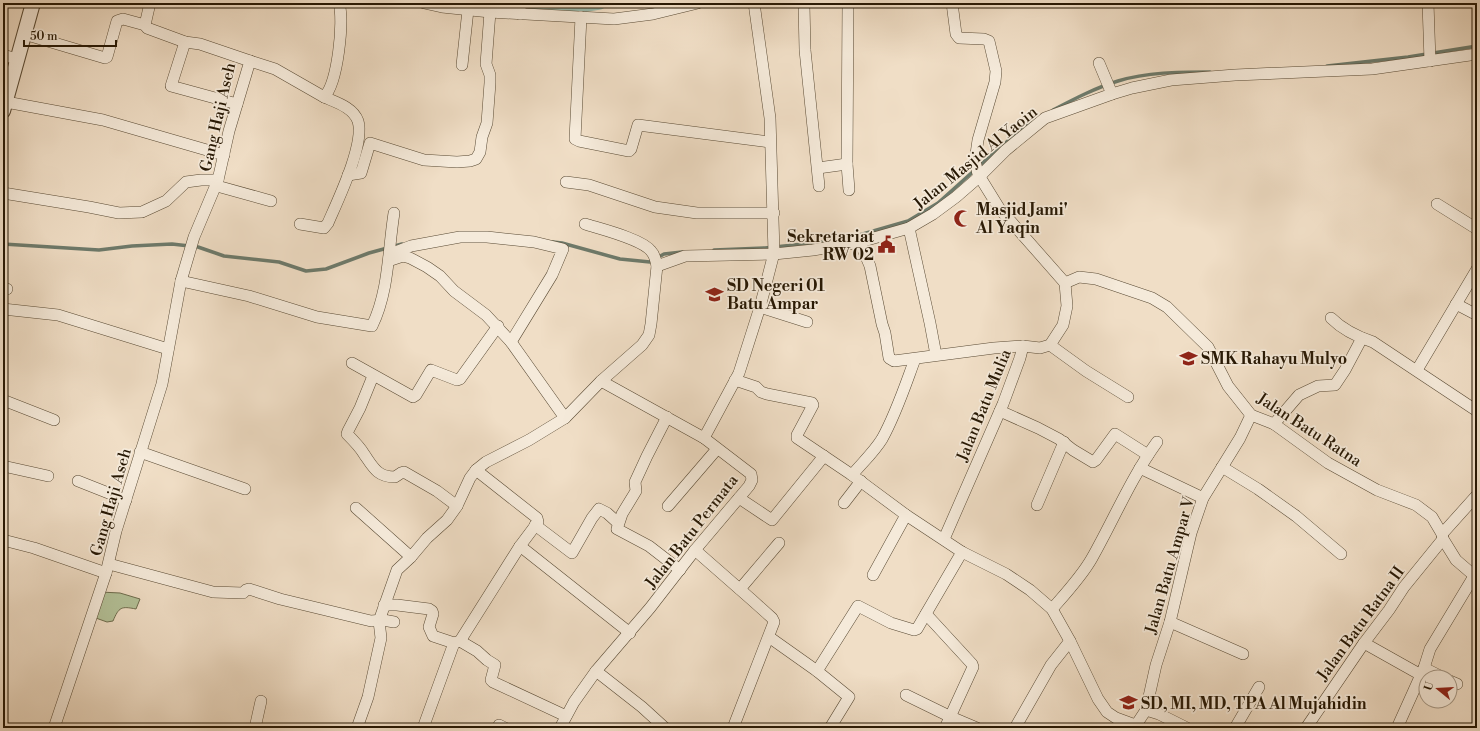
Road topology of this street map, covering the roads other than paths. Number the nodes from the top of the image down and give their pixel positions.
1 (33, 3) edge
2 (150, 3) edge
3 (339, 3) edge
4 (424, 3) edge
5 (698, 3) edge
6 (754, 3) edge
7 (806, 3) edge
8 (848, 3) edge
9 (952, 3) edge
10 (1428, 3) edge
11 (520, 9) edge
12 (468, 10) junction
13 (490, 12) junction
14 (581, 17) junction
15 (145, 25) junction
16 (24, 34) junction
17 (185, 42) junction
18 (1477, 54) edge
19 (3, 55) edge
20 (1429, 56) junction
21 (17, 59) junction
22 (250, 61) junction
23 (1099, 63) dead end
24 (462, 65) dead end
25 (1110, 88) junction
26 (324, 97) junction
27 (237, 104) junction
28 (4, 106) edge
29 (770, 142) junction
30 (224, 155) junction
31 (847, 164) junction
32 (818, 168) junction
33 (978, 174) junction
34 (348, 176) junction
35 (566, 182) dead end
36 (218, 183) junction
37 (819, 186) dead end
38 (849, 190) dead end
39 (3, 193) edge
40 (271, 201) dead end
41 (1436, 204) dead end
42 (394, 213) dead end
43 (774, 213) junction
44 (300, 224) dead end
45 (585, 224) dead end
46 (909, 228) junction
47 (1477, 229) edge
48 (860, 241) junction
49 (774, 254) junction
50 (389, 258) junction
51 (656, 261) junction
52 (1477, 270) edge
53 (181, 281) junction
54 (1065, 283) junction
55 (1456, 304) junction
56 (760, 307) junction
57 (3, 309) edge
58 (1477, 315) edge
59 (1331, 318) dead end
60 (807, 322) dead end
61 (498, 326) junction
62 (1362, 338) junction
63 (511, 342) junction
64 (1050, 345) junction
65 (1023, 346) junction
66 (168, 349) junction
67 (936, 355) junction
68 (915, 359) junction
69 (352, 363) dead end
70 (1417, 370) junction
71 (373, 376) junction
72 (735, 380) junction
73 (601, 381) junction
74 (1128, 397) dead end
75 (3, 400) edge
76 (1000, 411) junction
77 (1477, 411) edge
78 (1251, 415) junction
79 (565, 418) junction
80 (667, 418) junction
81 (54, 420) dead end
82 (1274, 424) junction
83 (704, 438) junction
84 (1064, 442) junction
85 (1157, 442) dead end
86 (717, 449) junction
87 (140, 452) junction
88 (1148, 454) junction
89 (824, 456) junction
90 (3, 466) edge
91 (1222, 467) junction
92 (1140, 468) junction
93 (476, 470) junction
94 (48, 476) dead end
95 (857, 478) junction
96 (78, 481) dead end
97 (245, 489) dead end
98 (1477, 495) edge
99 (739, 498) junction
100 (1203, 498) junction
101 (126, 500) junction
102 (844, 503) dead end
103 (1037, 505) dead end
104 (457, 506) junction
105 (668, 506) dead end
106 (356, 508) dead end
107 (906, 515) junction
108 (618, 523) junction
109 (535, 525) junction
110 (1443, 537) junction
111 (944, 539) junction
112 (3, 540) edge
113 (779, 542) dead end
114 (520, 546) junction
115 (695, 550) junction
116 (962, 552) junction
117 (1342, 554) dead end
118 (411, 557) junction
119 (107, 568) junction
120 (680, 570) junction
121 (873, 575) dead end
122 (1476, 577) edge
123 (740, 589) junction
124 (390, 605) junction
125 (1052, 609) junction
126 (926, 614) junction
127 (385, 621) junction
128 (1170, 622) junction
129 (630, 633) junction
130 (769, 636) junction
131 (1070, 641) junction
132 (457, 642) junction
133 (1364, 643) junction
134 (1243, 654) dead end
135 (1418, 669) edge
136 (1423, 669) edge
137 (596, 671) junction
138 (817, 671) junction
139 (1418, 680) edge
140 (1259, 687) dead end
141 (906, 695) dead end
142 (261, 701) dead end
143 (1146, 710) junction
144 (566, 716) junction
145 (951, 717) junction
146 (1135, 727) edge
147 (54, 728) edge
148 (255, 728) edge
149 (357, 728) edge
150 (423, 728) edge
151 (560, 728) edge
152 (665, 728) edge
153 (733, 728) edge
154 (830, 728) edge
155 (945, 728) edge
156 (977, 728) edge
157 (1015, 728) edge
158 (1187, 728) edge
159 (1236, 728) edge
160 (1306, 728) edge
161 (1397, 728) edge

1 - 16 street
2 - 15 street
3 - 26 street
4 - 12 street
5 - 14 street
6 - 29 street
7 - 32 street
8 - 31 street
9 - 33 street
10 - 20 street
11 - 13 street
11 - 14 street
12 - 13 street
12 - 24 street
13 - 34 street
14 - 29 street
15 - 16 street, Gang Haji Aseh
15 - 17 street, Gang Haji Aseh
16 - 21 street
17 - 22 street, Gang Haji Aseh
17 - 27 street
18 - 20 street, Jalan Masjid Al Yaoin
19 - 21 street
20 - 25 street, Jalan Masjid Al Yaoin
21 - 28 street
22 - 26 street
22 - 27 street, Gang Haji Aseh
23 - 25 street
25 - 33 street, Jalan Masjid Al Yaoin
26 - 34 street
27 - 30 street, Gang Haji Aseh
28 - 30 street
29 - 43 street
30 - 36 street, Gang Haji Aseh
31 - 32 street
31 - 38 street
32 - 37 street
33 - 46 street, Jalan Masjid Al Yaoin
33 - 54 street
34 - 44 street
35 - 43 street
36 - 39 street
36 - 40 street
36 - 53 street, Gang Haji Aseh
41 - 47 street
42 - 50 street
43 - 49 street
45 - 51 street
46 - 48 street, Jalan Masjid Al Yaoin
46 - 67 street
48 - 49 street, Jalan Masjid Al Yaoin
48 - 68 street
49 - 51 street, Jalan Masjid Al Yaoin
49 - 56 street
50 - 53 street
50 - 61 street
50 - 63 street
51 - 73 street
52 - 55 street
53 - 66 street, Gang Haji Aseh
54 - 64 street
54 - 78 street, Jalan Batu Ratna
55 - 58 street
55 - 70 street
56 - 60 street
56 - 72 street
57 - 66 street
59 - 62 street
61 - 63 street
61 - 71 street
62 - 70 street
62 - 82 street
63 - 79 street
64 - 65 street, Jalan Batu Mulia
64 - 74 street
65 - 67 street
65 - 76 street, Jalan Batu Mulia
66 - 87 street, Gang Haji Aseh
67 - 68 street
68 - 95 street
69 - 71 street
70 - 77 street
71 - 104 street
72 - 83 street
72 - 89 street
73 - 79 street
73 - 80 street, Jalan Batu Permata
75 - 81 street
76 - 84 street
76 - 111 street, Jalan Batu Mulia
78 - 82 street, Jalan Batu Ratna
78 - 91 street, Jalan Batu Ampar V
79 - 93 street
80 - 83 street, Jalan Batu Permata
80 - 108 street
82 - 110 street, Jalan Batu Ratna
83 - 86 street, Jalan Batu Permata
84 - 88 street
84 - 103 street
85 - 88 street
86 - 99 street, Jalan Batu Permata
86 - 105 street
87 - 97 street
87 - 101 street, Gang Haji Aseh
88 - 92 street
89 - 95 street
89 - 99 street
90 - 94 street
91 - 100 street, Jalan Batu Ampar V
91 - 117 street
92 - 100 street
92 - 125 street
93 - 104 street
93 - 109 street
95 - 102 street
95 - 107 street
96 - 101 street
98 - 110 street, Jalan Batu Ratna II
99 - 115 street, Jalan Batu Permata
100 - 128 street, Jalan Batu Ampar V
101 - 119 street, Gang Haji Aseh
104 - 118 street
106 - 118 street
107 - 111 street
107 - 121 street
108 - 109 street
108 - 120 street
109 - 114 street
110 - 122 street, Jalan Batu Ratna
110 - 133 street, Jalan Batu Ratna II
111 - 116 street
112 - 119 street
113 - 123 street
114 - 129 street
114 - 132 street
115 - 120 street, Jalan Batu Permata
115 - 123 street
116 - 125 street, Jalan Batu Ampar V
116 - 126 street
118 - 124 street
119 - 127 street
119 - 147 street, Gang Haji Aseh
120 - 129 street, Jalan Batu Permata
122 - 136 street
123 - 130 street
124 - 127 street
124 - 132 street
125 - 131 street, Jalan Batu Ampar V
126 - 138 street
126 - 145 street
127 - 149 street
128 - 134 street
128 - 143 street, Jalan Batu Ampar V
129 - 137 street, Jalan Batu Permata
130 - 138 street
130 - 153 street
131 - 146 street, Jalan Batu Ampar V
131 - 157 street
132 - 144 street
132 - 150 street
133 - 135 street
133 - 160 street, Jalan Batu Ratna II
137 - 144 street, Jalan Batu Permata
137 - 152 street
138 - 154 street
139 - 161 street
140 - 159 street
141 - 145 street
142 - 148 street
143 - 146 street, Jalan Batu Ampar V
143 - 158 street
144 - 151 street, Jalan Batu Permata
145 - 155 street
145 - 156 street

